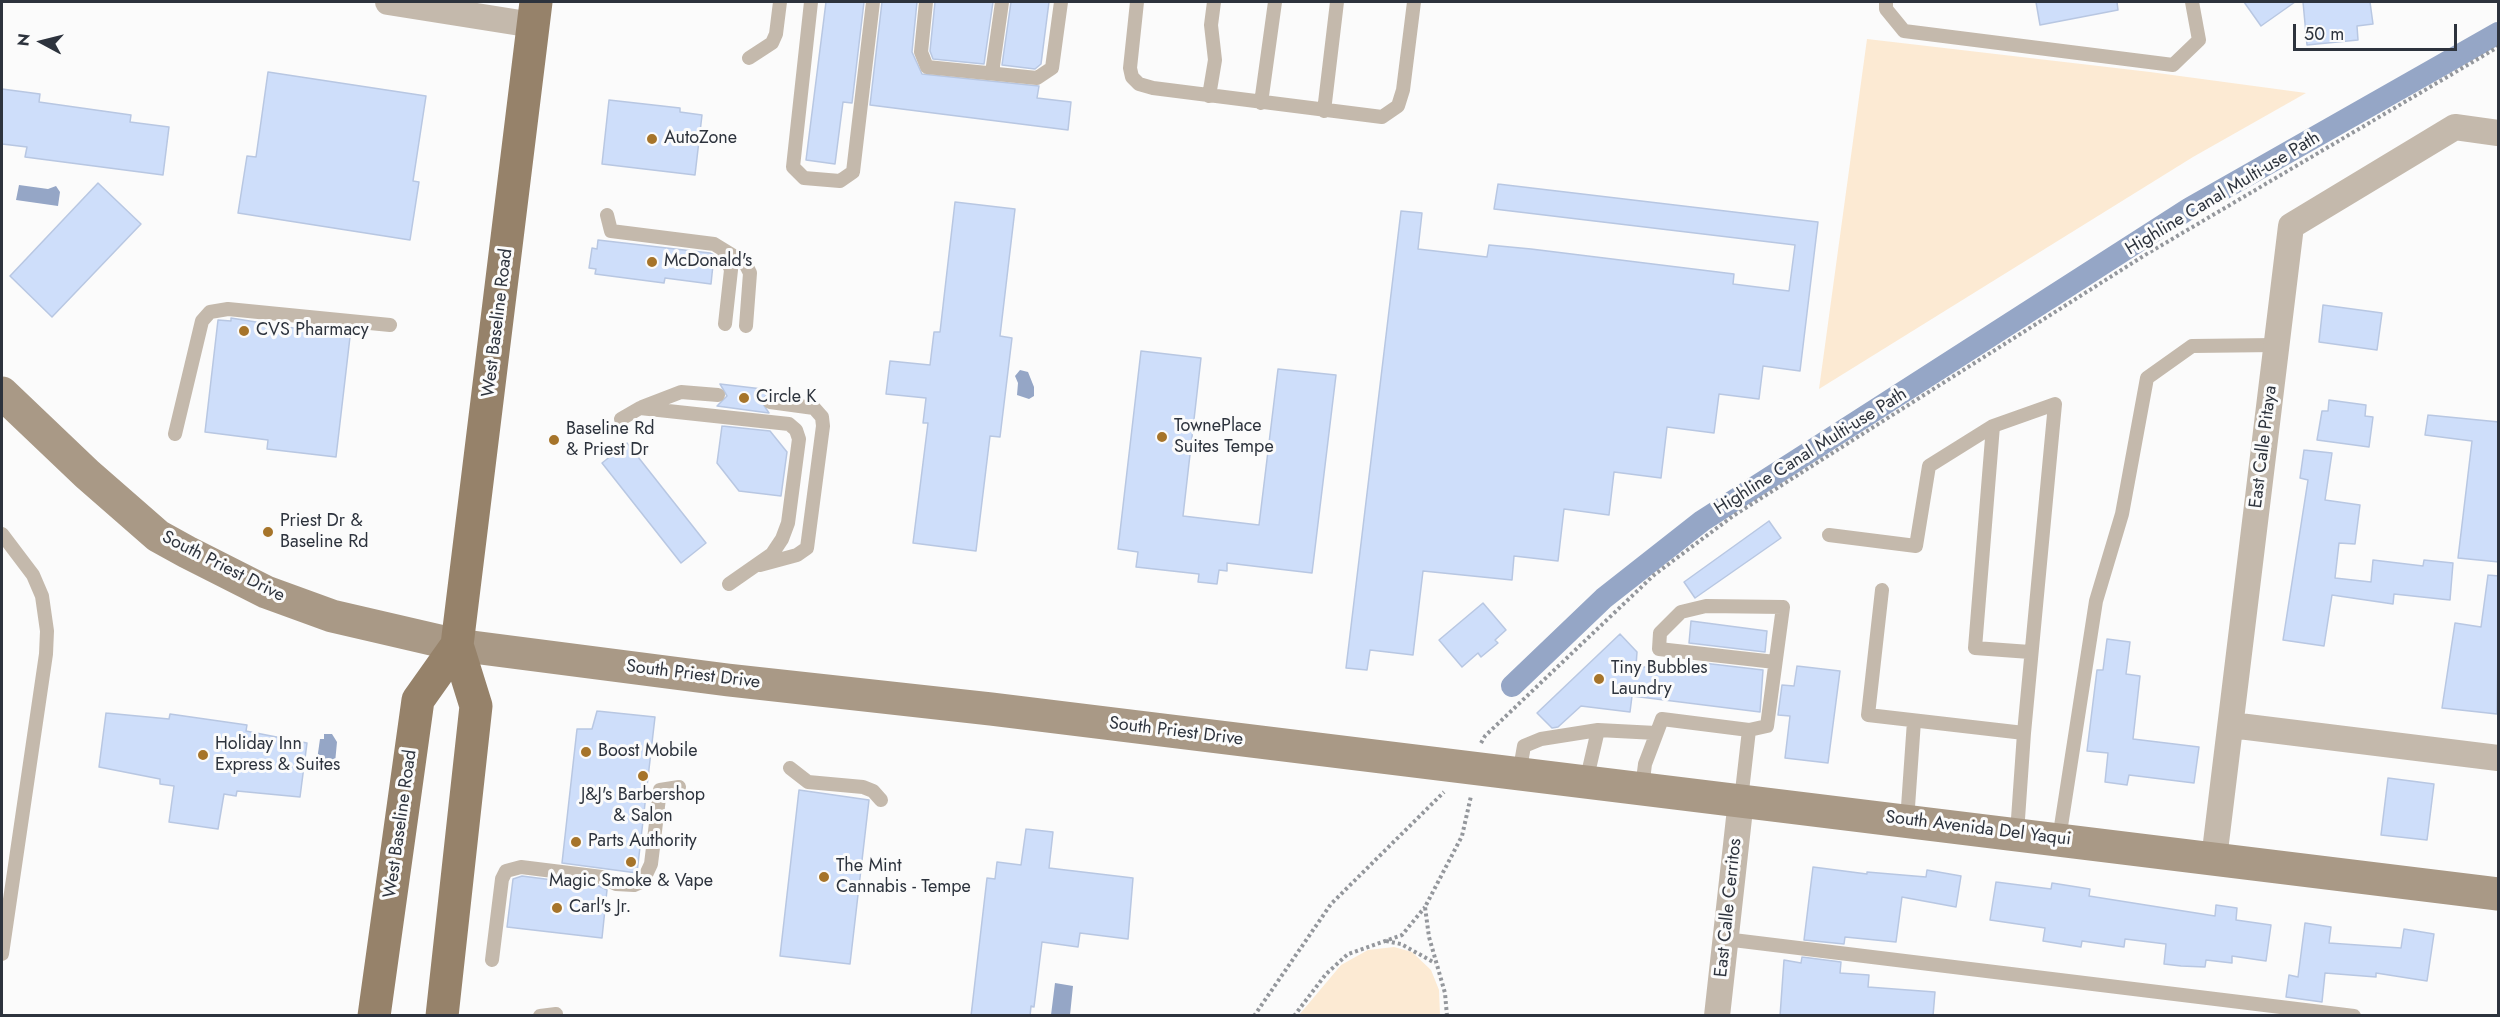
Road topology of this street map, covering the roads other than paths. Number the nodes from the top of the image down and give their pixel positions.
1 (388, 2) edge
2 (780, 2) edge
3 (811, 2) edge
4 (873, 2) edge
5 (926, 2) edge
6 (1002, 2) edge
7 (1061, 2) edge
8 (1137, 2) edge
9 (1214, 2) edge
10 (1275, 2) edge
11 (1337, 2) edge
12 (1413, 2) edge
13 (1886, 2) edge
14 (2192, 2) edge
15 (535, 13) edge
16 (749, 58) dead end
17 (992, 73) junction
18 (1209, 96) junction
19 (1261, 103) junction
20 (1324, 111) junction
21 (2499, 132) edge
22 (607, 214) dead end
23 (723, 250) junction
24 (725, 324) dead end
25 (390, 325) dead end
26 (746, 326) dead end
27 (2276, 345) junction
28 (2, 393) edge
29 (718, 395) dead end
30 (770, 402) dead end
31 (640, 408) junction
32 (621, 419) dead end
33 (1993, 426) junction
34 (175, 434) dead end
35 (2, 534) edge
36 (1829, 535) dead end
37 (758, 565) junction
38 (729, 584) dead end
39 (1882, 590) dead end
40 (457, 645) junction
41 (2030, 652) junction
42 (1775, 662) junction
43 (1914, 721) junction
44 (2231, 725) junction
45 (1598, 730) junction
46 (1749, 730) junction
47 (1656, 733) junction
48 (2024, 733) junction
49 (2499, 758) edge
50 (790, 768) dead end
51 (1519, 774) junction
52 (1466, 776) joint
53 (1586, 782) junction
54 (679, 787) dead end
55 (1642, 788) junction
56 (881, 800) dead end
57 (1741, 800) junction
58 (1907, 821) junction
59 (2017, 833) junction
60 (2059, 839) junction
61 (2214, 859) junction
62 (2499, 894) edge
63 (4, 913) edge
64 (1725, 939) junction
65 (2, 954) edge
66 (492, 960) dead end
67 (375, 1014) edge
68 (556, 1014) dead end
69 (442, 1016) edge
70 (540, 1016) edge
71 (1717, 1016) edge
72 (2354, 1016) edge

1 - 15 street
2 - 16 lane
3 - 4 lane
5 - 17 lane
6 - 17 lane
7 - 17 lane
8 - 18 lane
9 - 18 lane
10 - 19 lane
11 - 20 lane
12 - 20 lane
13 - 14 lane
15 - 40 main road, West Baseline Road
18 - 19 lane
19 - 20 lane
21 - 27 street, East Calle Pitaya
22 - 23 lane
23 - 24 lane
23 - 26 lane
25 - 34 lane
27 - 44 street, East Calle Pitaya
27 - 60 lane
28 - 40 street, South Priest Drive
29 - 31 lane
30 - 37 lane
31 - 32 lane
31 - 37 lane
33 - 36 lane
33 - 41 lane
33 - 41 lane
35 - 63 lane
37 - 38 lane
39 - 43 lane
40 - 52 street, South Priest Drive
40 - 67 main road, West Baseline Road
40 - 69 main road, West Baseline Road
41 - 48 lane
42 - 42 lane
42 - 46 lane
43 - 48 lane
43 - 58 lane
44 - 49 street
44 - 61 street, East Calle Pitaya
45 - 47 lane
45 - 51 lane
45 - 53 lane
46 - 47 lane
46 - 57 lane
47 - 55 lane
48 - 59 lane
50 - 56 lane
51 - 52 street, South Avenida Del Yaqui
51 - 53 street, South Avenida Del Yaqui
53 - 55 street, South Avenida Del Yaqui
54 - 66 lane
55 - 57 street, South Avenida Del Yaqui
57 - 58 street, South Avenida Del Yaqui
57 - 64 street, East Calle Cerritos
58 - 59 street, South Avenida Del Yaqui
59 - 60 street, South Avenida Del Yaqui
60 - 61 street, South Avenida Del Yaqui
61 - 62 street, South Avenida Del Yaqui
63 - 65 lane
64 - 71 street, East Calle Cerritos
64 - 72 lane
68 - 70 lane

